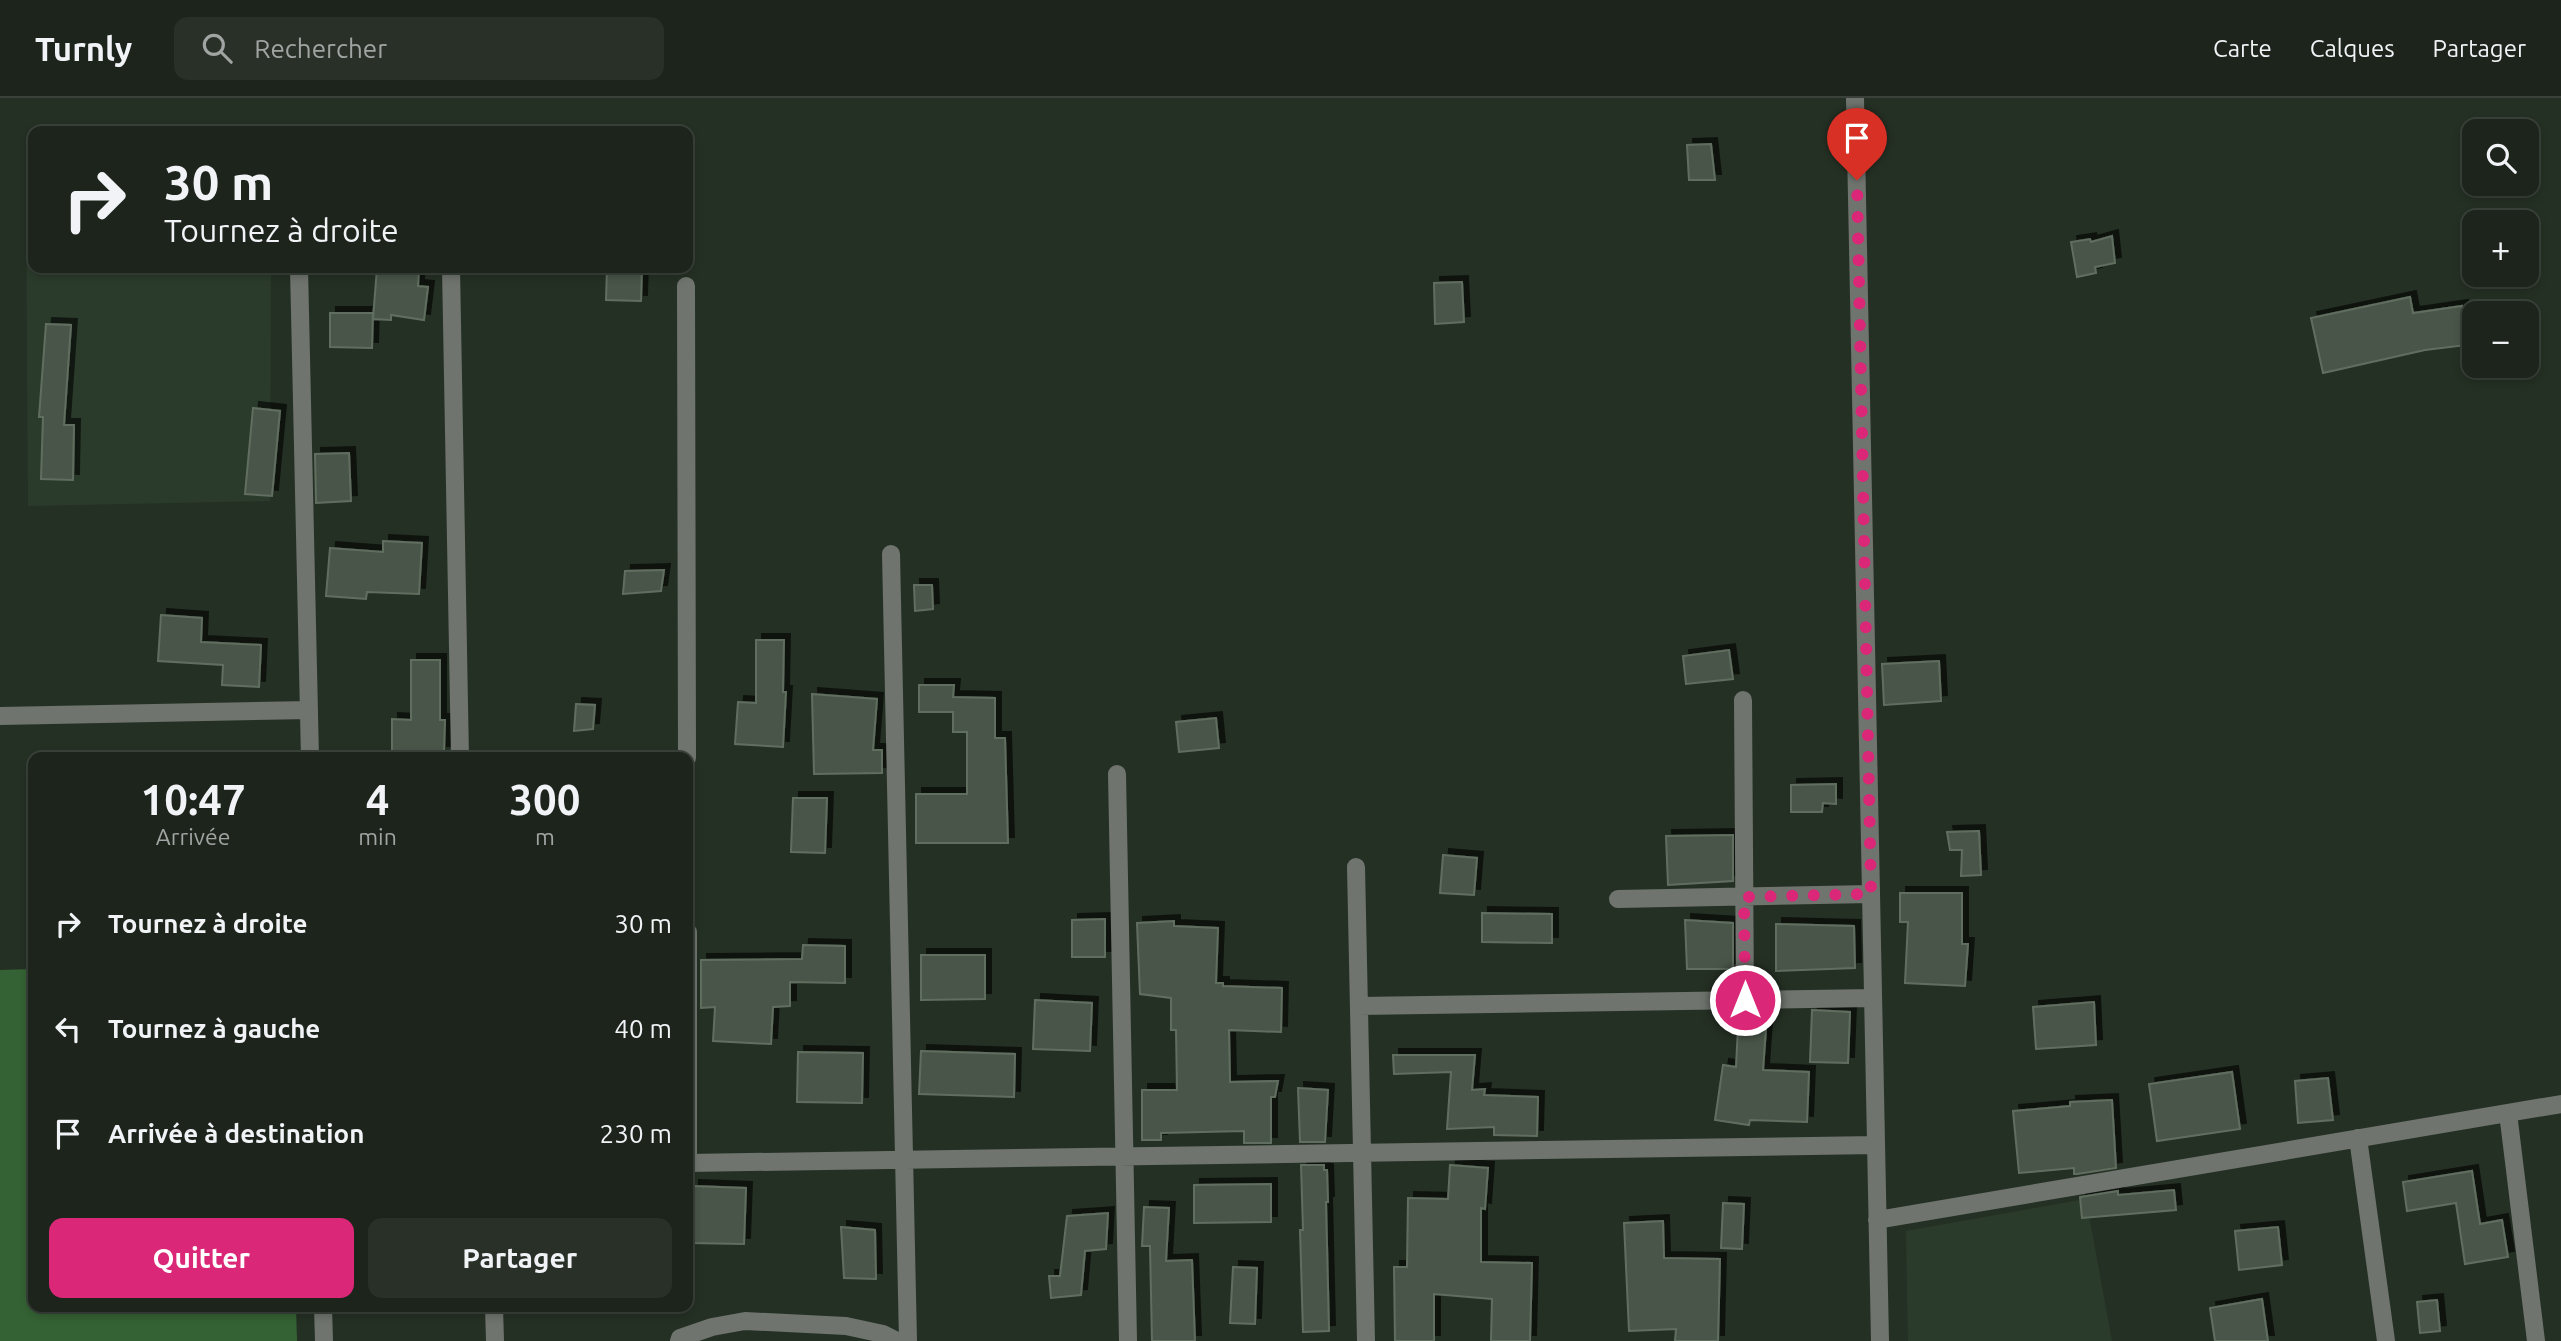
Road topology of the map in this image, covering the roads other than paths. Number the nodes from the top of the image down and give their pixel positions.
1 (1855, 98) edge
2 (299, 273) edge
3 (451, 273) edge
4 (686, 286) dead end
5 (891, 554) dead end
6 (1743, 700) dead end
7 (309, 710) junction
8 (0, 716) edge
9 (310, 752) edge
10 (460, 752) edge
11 (687, 752) edge
12 (1117, 774) dead end
13 (1356, 867) dead end
14 (1871, 894) junction
15 (1744, 897) junction
16 (1618, 899) dead end
17 (1873, 998) junction
18 (1745, 1000) junction
19 (1359, 1006) junction
20 (2561, 1104) edge
21 (2508, 1113) junction
22 (2358, 1138) junction
23 (1876, 1145) junction
24 (1362, 1153) junction
25 (1124, 1156) junction
26 (904, 1160) junction
27 (693, 1163) edge
28 (1877, 1220) junction
29 (323, 1312) edge
30 (494, 1312) edge
31 (324, 1341) edge
32 (495, 1341) edge
33 (679, 1341) edge
34 (897, 1341) edge
35 (908, 1341) edge
36 (1128, 1341) edge
37 (1366, 1341) edge
38 (1880, 1341) edge
39 (2386, 1341) edge
40 (2536, 1341) edge

1 - 14 street
2 - 7 street
3 - 10 street
4 - 11 street
5 - 26 street
6 - 15 street
7 - 8 street
7 - 9 street
12 - 25 street
13 - 19 street
14 - 15 street
14 - 17 street
15 - 16 street
15 - 18 street
17 - 18 street
17 - 23 street
18 - 19 street
19 - 24 street
20 - 21 street
21 - 22 street
21 - 40 street
22 - 28 street
22 - 39 street
23 - 24 street
23 - 28 street
24 - 25 street
24 - 37 street
25 - 26 street
25 - 36 street
26 - 27 street
26 - 35 street
28 - 38 street
29 - 31 street
30 - 32 street
33 - 34 street

